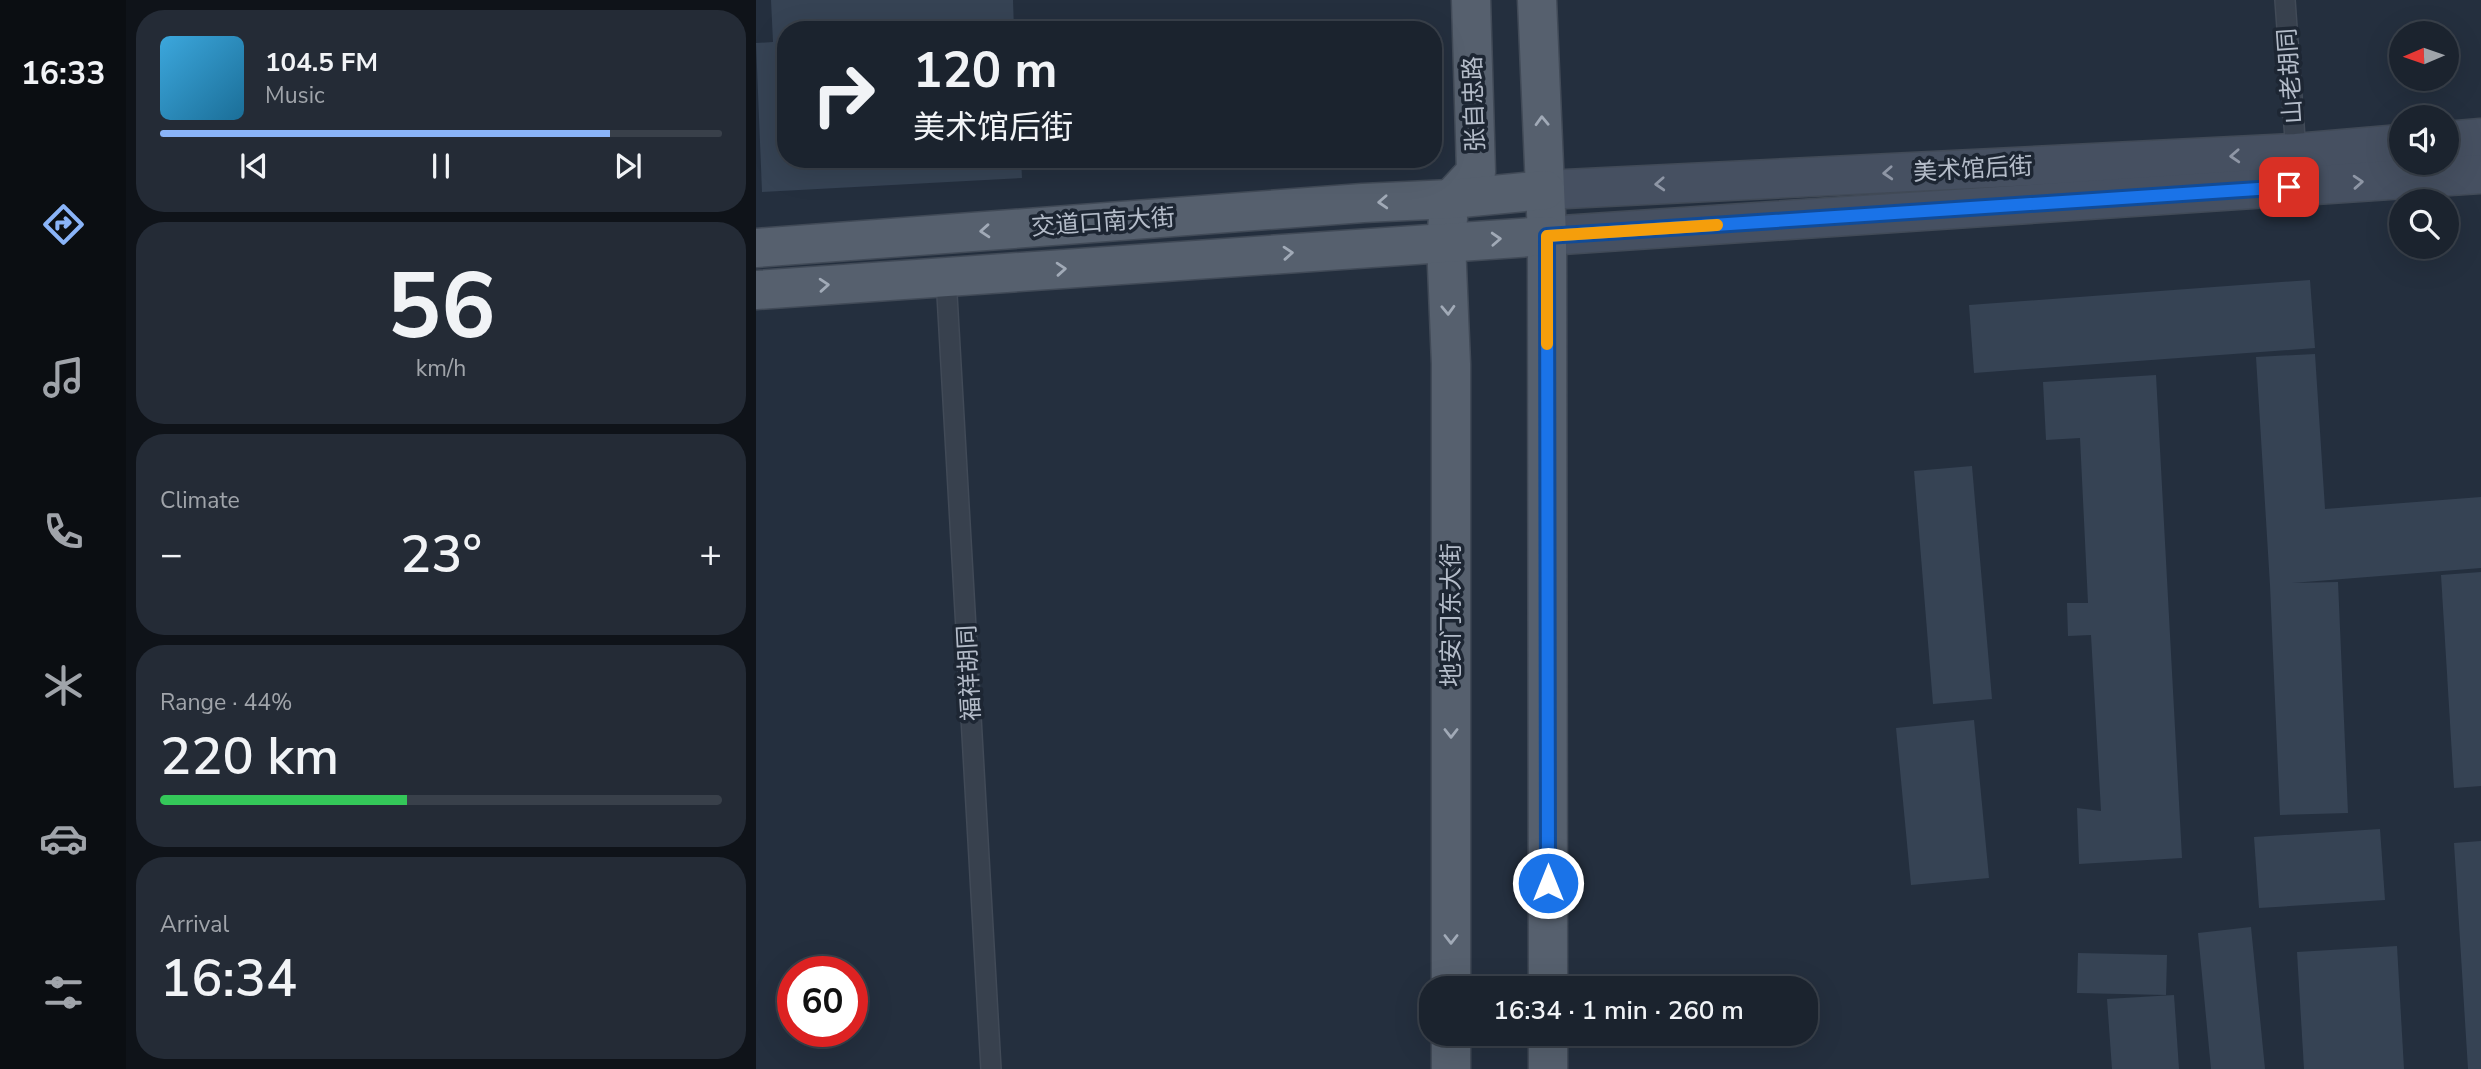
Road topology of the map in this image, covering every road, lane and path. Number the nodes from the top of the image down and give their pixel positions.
1 (1471, 0) edge
2 (1537, 0) edge
3 (2285, 0) edge
4 (2481, 138) edge
5 (2459, 140) edge
6 (2389, 145) edge
7 (2296, 153) junction
8 (2481, 174) edge
9 (1545, 190) junction
10 (1451, 199) junction
11 (1547, 236) junction
12 (1446, 242) junction
13 (756, 248) edge
14 (946, 277) junction
15 (756, 290) edge
16 (1451, 976) edge
17 (1548, 976) edge
18 (1451, 1046) edge
19 (1548, 1046) edge
20 (992, 1069) edge
21 (1451, 1069) edge
22 (1548, 1069) edge

1 - 10 main road, 张自忠路
9 -> 2 main road
3 - 7 lane, 山老胡同
4 - 5 main road
6 - 7 main road, 美术馆后街
7 -> 9 main road, 美术馆后街
11 -> 8 main road, 美术馆后街
9 - 10 main road, 交道口南大街
9 - 11 main road
10 - 12 main road, 地安门东大街
10 -> 13 main road, 交道口南大街
12 -> 11 main road, 交道口南大街
11 - 17 main road
14 -> 12 main road, 交道口南大街
12 -> 16 main road, 地安门东大街
15 -> 14 main road, 交道口南大街
14 - 20 lane, 福祥胡同
18 - 21 main road
19 - 22 main road

